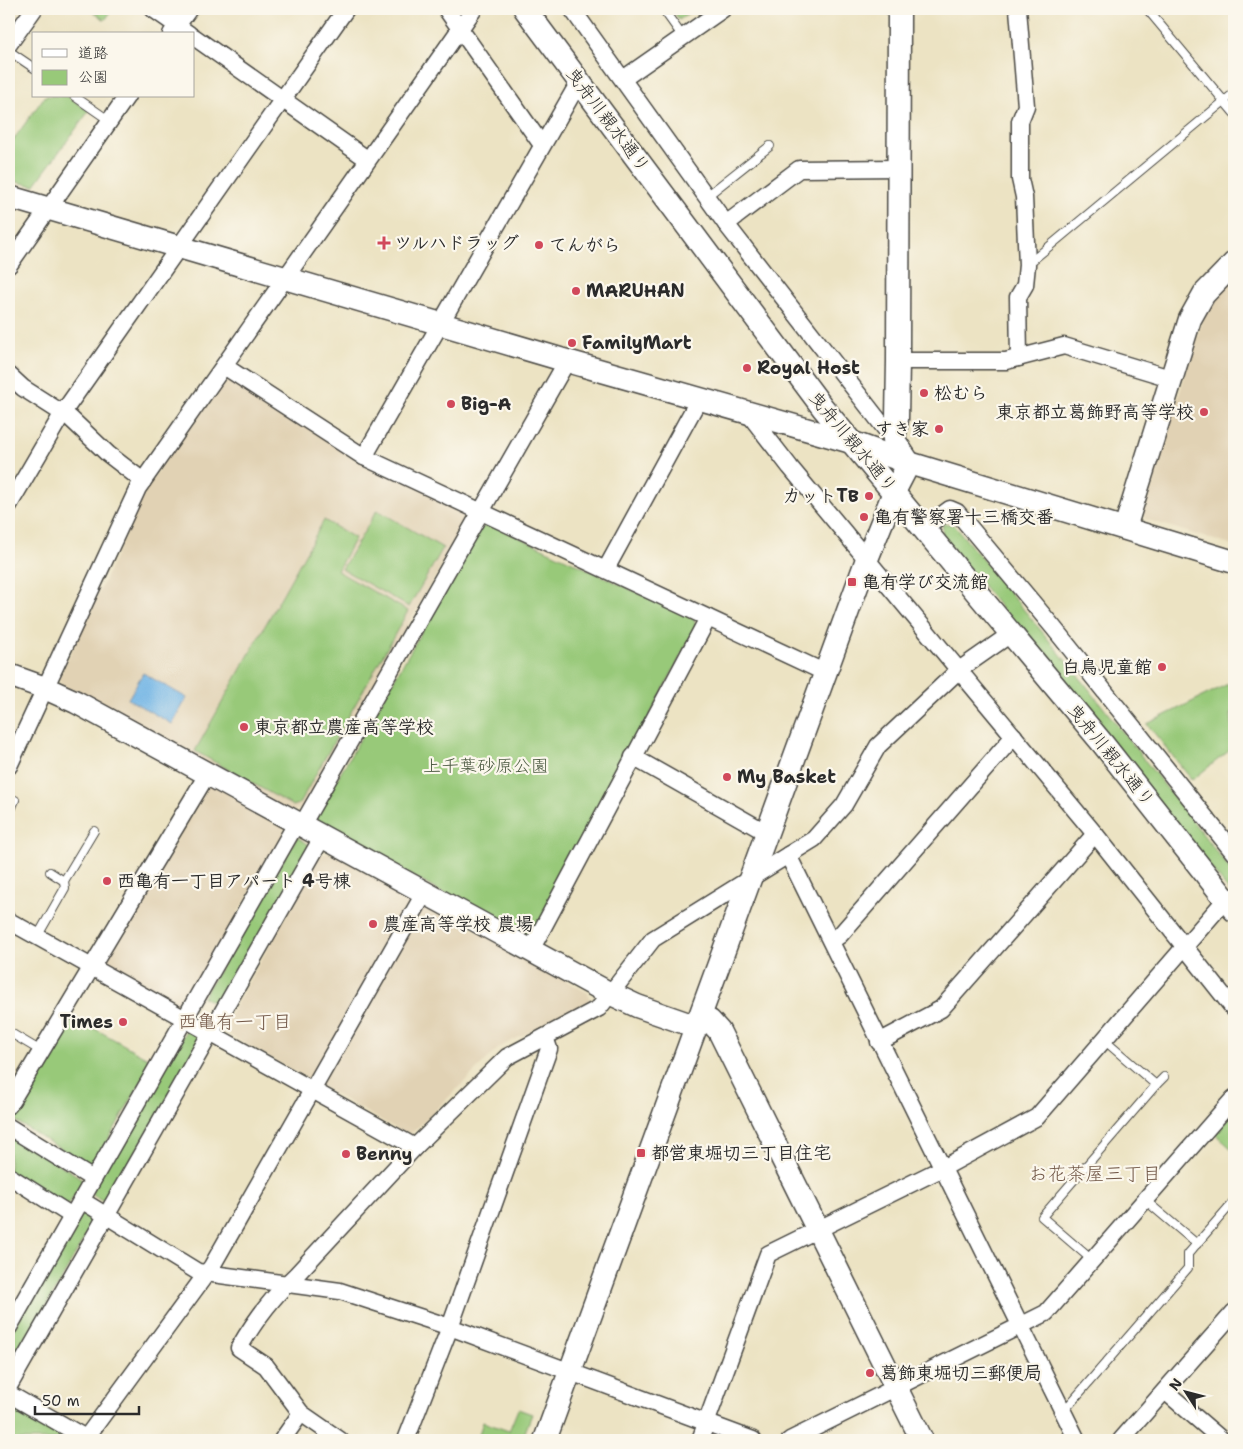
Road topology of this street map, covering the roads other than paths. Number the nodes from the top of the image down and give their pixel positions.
1 (34, 9) edge
2 (153, 9) edge
3 (188, 9) edge
4 (346, 9) edge
5 (446, 9) edge
6 (474, 9) edge
7 (525, 9) edge
8 (572, 9) edge
9 (663, 9) edge
10 (723, 9) edge
11 (899, 9) edge
12 (1018, 9) edge
13 (1146, 9) edge
14 (460, 28) junction
15 (179, 31) edge
16 (683, 37) junction
17 (195, 38) edge
18 (9, 44) edge
19 (9, 50) edge
20 (32, 67) edge
21 (623, 79) junction
22 (579, 82) junction
23 (1234, 93) edge
24 (77, 98) edge
25 (126, 98) edge
26 (283, 100) junction
27 (1224, 101) junction
28 (1234, 113) edge
29 (110, 121) junction
30 (542, 145) junction
31 (770, 146) dead end
32 (367, 160) junction
33 (898, 168) junction
34 (707, 196) junction
35 (9, 197) edge
36 (48, 209) junction
37 (726, 224) junction
38 (180, 247) junction
39 (1234, 263) edge
40 (9, 265) edge
41 (1027, 265) junction
42 (285, 278) junction
43 (442, 324) junction
44 (1019, 358) junction
45 (567, 361) junction
46 (898, 361) junction
47 (224, 366) junction
48 (9, 375) edge
49 (1170, 378) junction
50 (699, 399) junction
51 (63, 414) junction
52 (749, 414) junction
53 (894, 440) junction
54 (851, 442) junction
55 (364, 457) junction
56 (909, 463) junction
57 (143, 481) junction
58 (894, 492) junction
59 (10, 500) edge
60 (482, 512) junction
61 (924, 528) junction
62 (1125, 528) junction
63 (867, 559) junction
64 (1234, 562) edge
65 (606, 569) junction
66 (708, 618) junction
67 (1012, 633) junction
68 (959, 670) junction
69 (826, 673) junction
70 (9, 676) edge
71 (45, 688) junction
72 (1014, 736) junction
73 (633, 757) junction
74 (9, 766) edge
75 (208, 773) junction
76 (15, 800) dead end
77 (9, 814) edge
78 (300, 824) junction
79 (94, 831) dead end
80 (767, 832) junction
81 (1095, 834) junction
82 (323, 836) junction
83 (1233, 848) edge
84 (788, 855) junction
85 (50, 872) dead end
86 (751, 878) junction
87 (64, 881) junction
88 (425, 892) junction
89 (1230, 905) edge
90 (9, 921) edge
91 (37, 937) junction
92 (830, 942) junction
93 (1185, 946) junction
94 (531, 950) junction
95 (91, 967) junction
96 (611, 994) junction
97 (1234, 1009) edge
98 (185, 1019) junction
99 (699, 1022) junction
100 (9, 1032) edge
101 (211, 1033) junction
102 (545, 1037) junction
103 (1104, 1040) junction
104 (879, 1042) junction
105 (41, 1051) junction
106 (1164, 1077) dead end
107 (1156, 1085) junction
108 (312, 1090) junction
109 (1234, 1098) edge
110 (9, 1105) edge
111 (9, 1127) edge
112 (415, 1147) junction
113 (943, 1168) junction
114 (9, 1176) edge
115 (93, 1179) junction
116 (81, 1200) junction
117 (1145, 1200) junction
118 (1234, 1201) edge
119 (107, 1215) junction
120 (72, 1216) junction
121 (817, 1229) junction
122 (1197, 1244) junction
123 (1093, 1260) junction
124 (206, 1274) junction
125 (286, 1284) junction
126 (1234, 1312) edge
127 (9, 1327) edge
128 (450, 1327) junction
129 (1020, 1327) junction
130 (569, 1373) junction
131 (9, 1386) edge
132 (896, 1389) junction
133 (1165, 1391) junction
134 (9, 1394) edge
135 (1063, 1412) junction
136 (301, 1413) junction
137 (706, 1424) junction
138 (87, 1439) edge
139 (282, 1440) edge
140 (340, 1440) edge
141 (406, 1440) edge
142 (544, 1440) edge
143 (700, 1440) edge
144 (753, 1440) edge
145 (790, 1440) edge
146 (922, 1440) edge
147 (1077, 1440) edge
148 (1121, 1440) edge
149 (1222, 1440) edge

1 - 18 street
2 - 15 street
3 - 15 street
4 - 26 street
5 - 14 street
6 - 14 street
7 - 22 street, 曳舟川親水通り
8 - 21 street
9 - 16 lane
10 - 16 street
11 - 33 street
12 - 41 street
13 - 27 lane
14 - 30 street
14 - 32 street
16 - 21 street
17 - 26 street
19 - 20 lane
21 - 34 street
22 - 30 street
22 - 54 street, 曳舟川親水通り
23 - 27 lane
24 - 29 lane
25 - 29 street
26 - 32 street
26 - 38 street
27 - 28 lane
27 - 41 lane
29 - 36 street
30 - 43 street
31 - 34 lane
32 - 42 street
33 - 37 street
33 - 46 street
34 - 37 street
35 - 36 street
36 - 38 street
36 - 40 street
37 - 53 street
38 - 42 street
38 - 51 street
39 - 49 street
41 - 44 street
42 - 43 street
42 - 47 street
43 - 45 street
43 - 55 street
44 - 46 street
44 - 49 street
45 - 50 street
45 - 60 street
46 - 53 street
47 - 55 street
47 - 57 street
48 - 51 street
49 - 62 street
50 - 52 street
50 - 65 street
51 - 57 street
51 - 59 street
52 - 54 street
52 - 63 street
53 - 56 street
54 - 56 street
54 - 58 street, 曳舟川親水通り
55 - 60 street
56 - 58 street
56 - 62 street
57 - 71 street
58 - 61 street, 曳舟川親水通り
58 - 63 street
60 - 65 street
60 - 78 street
61 - 67 street, 曳舟川親水通り
61 - 83 street
62 - 64 street
63 - 68 street
63 - 69 street
65 - 66 street
66 - 69 street
66 - 73 street
67 - 68 street
67 - 89 street, 曳舟川親水通り
68 - 72 street
68 - 84 street
69 - 80 street
70 - 71 street
71 - 74 street
71 - 75 street
72 - 81 street
72 - 92 street
73 - 80 street
73 - 94 street
75 - 78 street
75 - 95 street
76 - 77 lane
78 - 82 street
78 - 98 street
79 - 87 lane
80 - 86 street
81 - 93 street
81 - 104 street
82 - 88 street
82 - 101 street
84 - 86 street
84 - 92 street
85 - 87 lane
86 - 96 street
86 - 99 street
87 - 91 lane
88 - 94 street
88 - 108 street
89 - 93 street
90 - 91 street
91 - 95 street
92 - 104 street
93 - 97 street
93 - 103 street
94 - 96 street
95 - 98 street
95 - 105 street
96 - 99 street
96 - 102 street
98 - 101 street
98 - 115 street
99 - 121 street
99 - 130 street
100 - 105 lane
101 - 108 street
101 - 119 street
102 - 112 street
102 - 128 street
103 - 107 lane
103 - 113 street
104 - 113 street
105 - 110 street
106 - 107 lane
107 - 123 lane
108 - 112 street
108 - 124 street
109 - 117 street
111 - 115 street
112 - 125 street
113 - 121 street
113 - 129 street
114 - 120 street
115 - 116 street
116 - 119 street
116 - 120 street
117 - 122 lane
117 - 123 street
118 - 122 lane
119 - 124 street
119 - 131 street
120 - 127 street
121 - 132 street
121 - 137 street
122 - 135 lane
123 - 129 street
124 - 125 street
124 - 138 street
125 - 128 street
125 - 136 street
126 - 133 street
128 - 130 street
128 - 141 street
129 - 132 street
129 - 135 street
130 - 137 street
130 - 142 street
132 - 145 street
132 - 146 street
133 - 148 street
133 - 149 street
134 - 138 street
135 - 147 street
136 - 139 street
136 - 140 street
137 - 143 street
137 - 144 street

